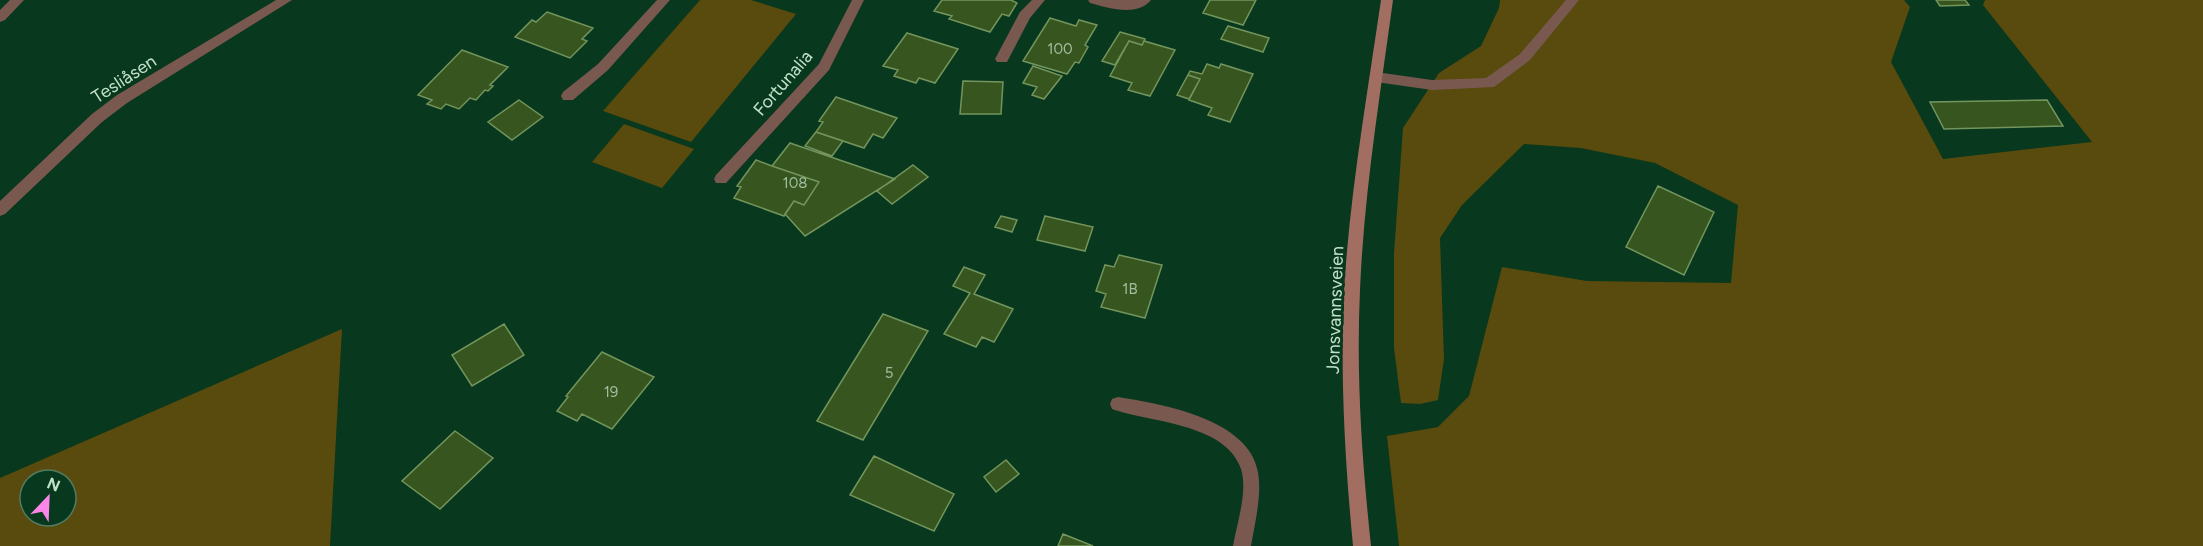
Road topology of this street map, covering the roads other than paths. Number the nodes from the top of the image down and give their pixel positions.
1 (18, 0) edge
2 (286, 0) edge
3 (664, 0) edge
4 (858, 0) edge
5 (1039, 0) edge
6 (1094, 0) edge
7 (1145, 0) edge
8 (1387, 0) edge
9 (1573, 0) edge
10 (0, 17) edge
11 (1002, 59) dead end
12 (1376, 77) junction
13 (568, 96) dead end
14 (721, 179) dead end
15 (0, 210) edge
16 (1118, 404) dead end
17 (1242, 546) edge
18 (1362, 546) edge

1 - 10 street
2 - 15 street, Tesliåsen
3 - 13 street
4 - 14 street, Fortunalia
5 - 11 street
6 - 7 street
8 - 12 main road, Jonsvannsveien
9 - 12 street
12 - 18 main road, Jonsvannsveien
16 - 17 street

